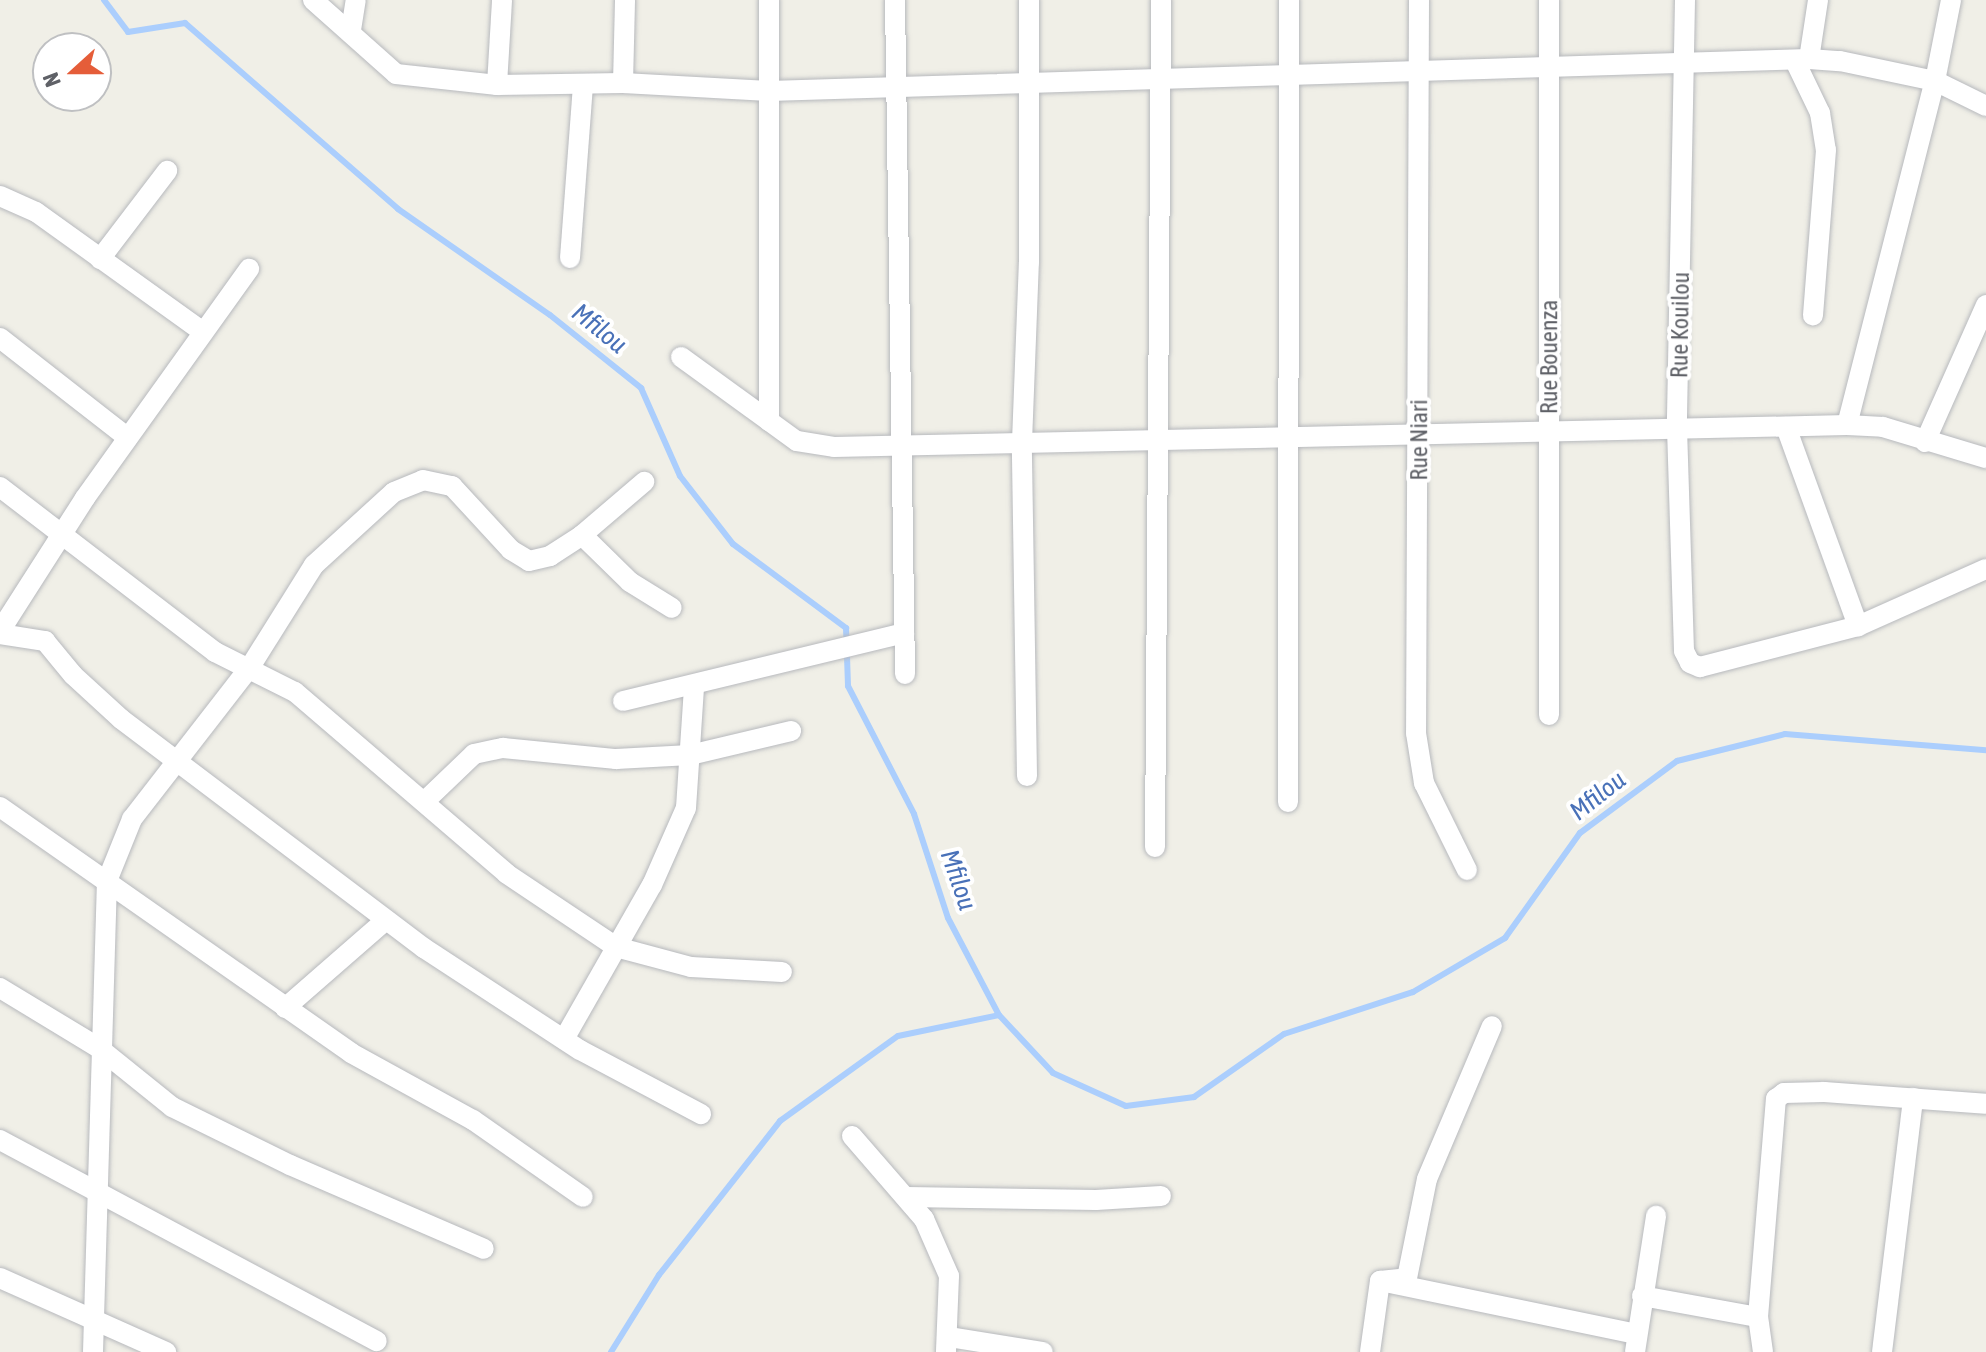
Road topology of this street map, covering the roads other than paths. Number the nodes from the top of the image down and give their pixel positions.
1 (313, 0) edge
2 (356, 0) edge
3 (502, 0) edge
4 (625, 0) edge
5 (769, 0) edge
6 (895, 0) edge
7 (1029, 0) edge
8 (1161, 0) edge
9 (1289, 0) edge
10 (1419, 0) edge
11 (1549, 0) edge
12 (1685, 0) edge
13 (1818, 0) edge
14 (1951, 0) edge
15 (351, 30) junction
16 (1802, 60) junction
17 (1686, 61) junction
18 (1548, 64) junction
19 (1417, 69) junction
20 (1288, 73) junction
21 (1160, 78) junction
22 (1935, 81) junction
23 (1028, 82) junction
24 (623, 83) junction
25 (497, 85) junction
26 (583, 85) junction
27 (893, 87) junction
28 (769, 91) junction
29 (1986, 106) edge
30 (167, 171) dead end
31 (0, 196) edge
32 (570, 258) dead end
33 (100, 259) junction
34 (249, 269) dead end
35 (1986, 305) edge
36 (1813, 315) dead end
37 (203, 332) junction
38 (0, 338) edge
39 (681, 357) dead end
40 (769, 421) junction
41 (1847, 425) junction
42 (1786, 427) junction
43 (1677, 428) junction
44 (1549, 431) junction
45 (1289, 435) junction
46 (1419, 436) junction
47 (128, 438) junction
48 (1156, 438) junction
49 (1022, 442) junction
50 (1925, 442) junction
51 (899, 447) junction
52 (1986, 458) edge
53 (644, 482) dead end
54 (0, 487) edge
55 (63, 534) junction
56 (582, 535) junction
57 (1986, 569) edge
58 (672, 608) dead end
59 (1858, 626) junction
60 (0, 632) edge
61 (904, 633) junction
62 (250, 667) junction
63 (905, 674) dead end
64 (694, 687) junction
65 (623, 701) dead end
66 (1549, 715) dead end
67 (791, 731) dead end
68 (690, 755) junction
69 (177, 758) junction
70 (1027, 776) dead end
71 (425, 801) junction
72 (1288, 802) dead end
73 (0, 807) edge
74 (1155, 847) dead end
75 (1467, 870) dead end
76 (107, 881) junction
77 (386, 920) junction
78 (616, 947) junction
79 (782, 972) dead end
80 (0, 988) edge
81 (285, 1008) junction
82 (1492, 1026) dead end
83 (564, 1039) junction
84 (99, 1048) junction
85 (1913, 1098) junction
86 (1986, 1104) edge
87 (701, 1114) dead end
88 (852, 1136) dead end
89 (0, 1140) edge
90 (96, 1195) junction
91 (1161, 1196) dead end
92 (583, 1197) dead end
93 (907, 1197) junction
94 (1656, 1216) dead end
95 (484, 1249) dead end
96 (0, 1278) edge
97 (1380, 1281) junction
98 (1642, 1296) junction
99 (1758, 1317) junction
100 (95, 1324) junction
101 (377, 1341) dead end
102 (1636, 1343) edge
103 (948, 1344) edge
104 (93, 1352) edge
105 (166, 1352) edge
106 (1043, 1352) edge
107 (1370, 1352) edge
108 (1763, 1352) edge
109 (1882, 1352) edge

1 - 15 street
2 - 15 street
3 - 25 street
4 - 24 street
5 - 28 street
6 - 27 street
7 - 23 street
8 - 21 street
9 - 20 street
10 - 19 street, Rue Niari
11 - 18 street, Rue Bouenza
12 - 17 street, Rue Kouilou
13 - 16 street
14 - 22 street
15 - 25 street
16 - 17 street
16 - 22 street
16 - 36 street
17 - 18 street
17 - 43 street, Rue Kouilou
18 - 19 street
18 - 44 street, Rue Bouenza
19 - 20 street
19 - 46 street, Rue Niari
20 - 21 street
20 - 45 street
21 - 23 street
21 - 48 street
22 - 29 street
22 - 41 street
23 - 27 street
23 - 49 street
24 - 26 street
24 - 28 street
25 - 26 street
26 - 32 street
27 - 28 street
27 - 51 street
28 - 40 street
30 - 33 street
31 - 33 street
33 - 37 street
34 - 37 street
35 - 50 street
37 - 47 street
38 - 47 street
39 - 40 street
40 - 51 street
41 - 42 street
41 - 50 street
42 - 43 street
42 - 59 street
43 - 44 street
43 - 59 street, Rue Kouilou
44 - 46 street
44 - 66 street, Rue Bouenza
45 - 46 street
45 - 48 street
45 - 72 street
46 - 75 street, Rue Niari
47 - 55 street
48 - 49 street
48 - 74 street
49 - 51 street
49 - 70 street
50 - 52 street
51 - 61 street
53 - 56 street
54 - 55 street
55 - 60 street
55 - 62 street
56 - 58 street
56 - 62 street
57 - 59 street
60 - 69 street
61 - 63 street
61 - 64 street
62 - 69 street
62 - 71 street
64 - 65 street
64 - 68 street
67 - 68 street
68 - 71 street
68 - 78 street
69 - 76 street
69 - 77 street
71 - 78 street
73 - 76 street
76 - 81 street
76 - 84 street
77 - 81 street
77 - 83 street
78 - 79 street
78 - 83 street
80 - 84 street
81 - 92 street
82 - 97 street
83 - 87 street
84 - 90 street
84 - 95 street
85 - 86 street
85 - 99 street
85 - 109 street
88 - 93 street
89 - 90 street
90 - 100 street
90 - 101 street
91 - 93 street
93 - 103 street
94 - 98 street
96 - 100 street
97 - 102 street
97 - 107 street
98 - 99 street
98 - 102 street
99 - 108 street
100 - 104 street
100 - 105 street
103 - 106 street

